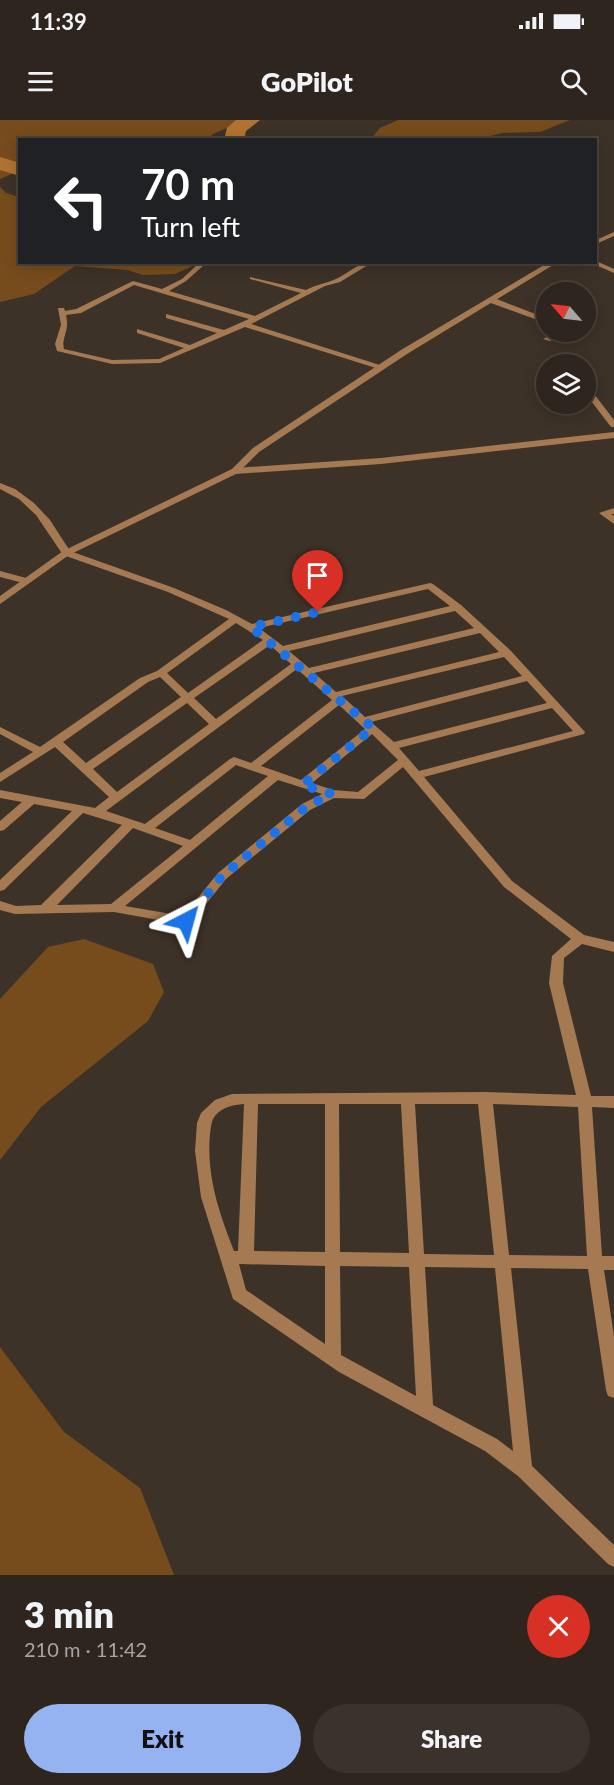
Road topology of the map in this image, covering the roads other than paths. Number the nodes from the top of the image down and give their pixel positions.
1 (614, 234) edge
2 (597, 242) edge
3 (201, 264) edge
4 (367, 264) edge
5 (552, 264) edge
6 (597, 264) edge
7 (614, 271) edge
8 (252, 278) dead end
9 (164, 291) junction
10 (306, 292) junction
11 (491, 300) junction
12 (170, 316) dead end
13 (536, 317) edge
14 (256, 319) junction
15 (244, 324) junction
16 (140, 331) dead end
17 (224, 333) junction
18 (192, 348) junction
19 (382, 367) junction
20 (596, 402) edge
21 (614, 425) edge
22 (611, 438) edge
23 (235, 471) junction
24 (0, 486) edge
25 (614, 510) edge
26 (614, 521) edge
27 (66, 553) junction
28 (0, 574) edge
29 (27, 581) junction
30 (0, 601) edge
31 (458, 607) junction
32 (236, 619) junction
33 (251, 627) junction
34 (482, 629) junction
35 (270, 640) junction
36 (281, 650) junction
37 (507, 653) junction
38 (302, 668) junction
39 (161, 674) junction
40 (531, 677) junction
41 (338, 697) junction
42 (187, 699) junction
43 (554, 704) junction
44 (215, 724) junction
45 (369, 724) junction
46 (0, 730) edge
47 (56, 742) junction
48 (392, 746) junction
49 (39, 751) junction
50 (405, 760) junction
51 (254, 766) junction
52 (87, 768) junction
53 (418, 775) junction
54 (276, 776) junction
55 (0, 778) edge
56 (302, 785) junction
57 (0, 794) edge
58 (332, 794) junction
59 (115, 796) junction
60 (30, 801) junction
61 (82, 808) junction
62 (97, 812) junction
63 (130, 824) junction
64 (0, 827) edge
65 (146, 829) junction
66 (191, 844) junction
67 (0, 887) edge
68 (0, 905) edge
69 (114, 908) junction
70 (44, 910) junction
71 (580, 939) junction
72 (614, 947) edge
73 (251, 1098) junction
74 (485, 1098) junction
75 (332, 1099) junction
76 (408, 1099) junction
77 (585, 1102) junction
78 (614, 1102) edge
79 (237, 1257) junction
80 (332, 1260) junction
81 (418, 1261) junction
82 (502, 1263) junction
83 (595, 1263) junction
84 (614, 1263) edge
85 (333, 1359) junction
86 (614, 1390) edge
87 (425, 1408) junction
88 (524, 1470) junction
89 (614, 1558) edge

1 - 2 street
3 - 9 street
4 - 10 street
5 - 11 street
6 - 7 street
8 - 10 street
9 - 14 street
9 - 18 street
10 - 14 street
11 - 13 street
11 - 19 street
12 - 17 street
14 - 15 street
15 - 17 street
15 - 19 street
16 - 18 street
17 - 18 street
19 - 23 street
20 - 21 street
22 - 23 street
23 - 27 street
24 - 27 street
25 - 26 street
27 - 29 street
27 - 32 street
28 - 29 street
29 - 30 street
31 - 33 street
31 - 34 street
31 - 36 street
32 - 33 street
32 - 39 street
33 - 35 street
34 - 37 street
34 - 38 street
35 - 36 street
35 - 42 street
36 - 38 street
37 - 40 street
37 - 41 street
38 - 41 street
38 - 44 street
39 - 42 street
39 - 47 street
40 - 43 street
40 - 45 street
41 - 45 street
41 - 51 street
42 - 44 street
42 - 52 street
43 - 48 street
43 - 53 street
44 - 59 street
45 - 48 street
45 - 56 street
46 - 49 street
47 - 49 street
47 - 52 street
48 - 50 street
49 - 55 street
50 - 53 street
50 - 58 street
51 - 54 street
51 - 65 street
52 - 59 street
53 - 71 street
54 - 56 street
54 - 66 street
56 - 58 street
57 - 60 street
58 - 69 street
59 - 62 street
60 - 61 street
60 - 64 street
61 - 62 street
61 - 67 street
62 - 63 street
63 - 65 street
63 - 70 street
65 - 66 street
66 - 69 street
68 - 70 street
69 - 70 street
71 - 72 street
71 - 77 street
73 - 75 street
73 - 79 street
73 - 79 street
74 - 76 street
74 - 77 street
74 - 82 street
75 - 76 street
75 - 80 street
76 - 81 street
77 - 78 street
77 - 83 street
79 - 80 street
79 - 85 street
80 - 81 street
80 - 85 street
81 - 82 street
81 - 87 street
82 - 83 street
82 - 88 street
83 - 84 street
83 - 86 street
85 - 87 street
87 - 88 street
88 - 89 street

